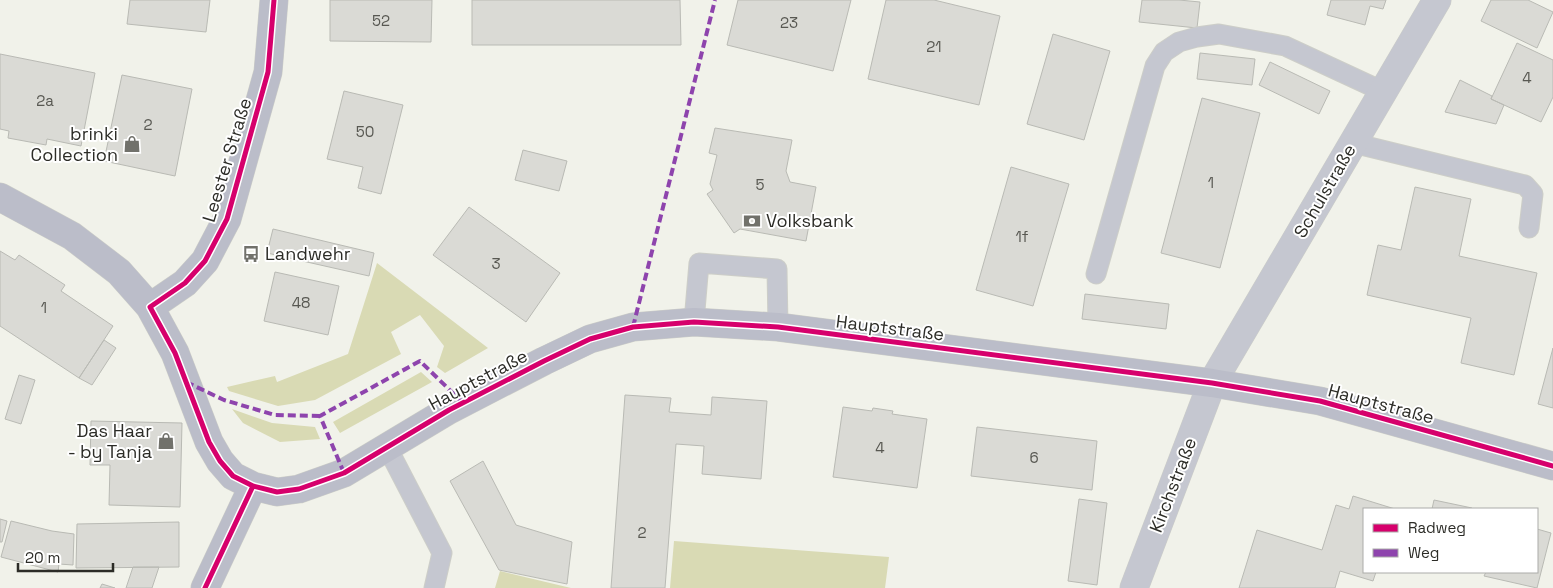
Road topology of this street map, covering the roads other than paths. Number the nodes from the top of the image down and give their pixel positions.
1 (274, 0) edge
2 (1437, 0) edge
3 (1382, 92) junction
4 (1353, 143) junction
5 (0, 198) edge
6 (1529, 228) dead end
7 (1096, 274) dead end
8 (150, 307) junction
9 (694, 322) junction
10 (778, 327) junction
11 (1212, 383) junction
12 (387, 447) junction
13 (1553, 466) edge
14 (252, 486) junction
15 (205, 588) edge
16 (434, 588) edge
17 (1134, 588) edge

1 - 8 main road, Leester Straße
2 - 3 street, Schulstraße
3 - 4 street, Schulstraße
3 - 7 lane
4 - 6 lane
4 - 11 street, Schulstraße
5 - 8 main road
8 - 14 main road
9 - 10 main road, Hauptstraße
9 - 10 lane
9 - 12 main road, Hauptstraße
10 - 11 main road, Hauptstraße
11 - 13 main road, Hauptstraße
11 - 17 street, Kirchstraße
12 - 14 main road, Hauptstraße
12 - 16 lane
14 - 15 main road

